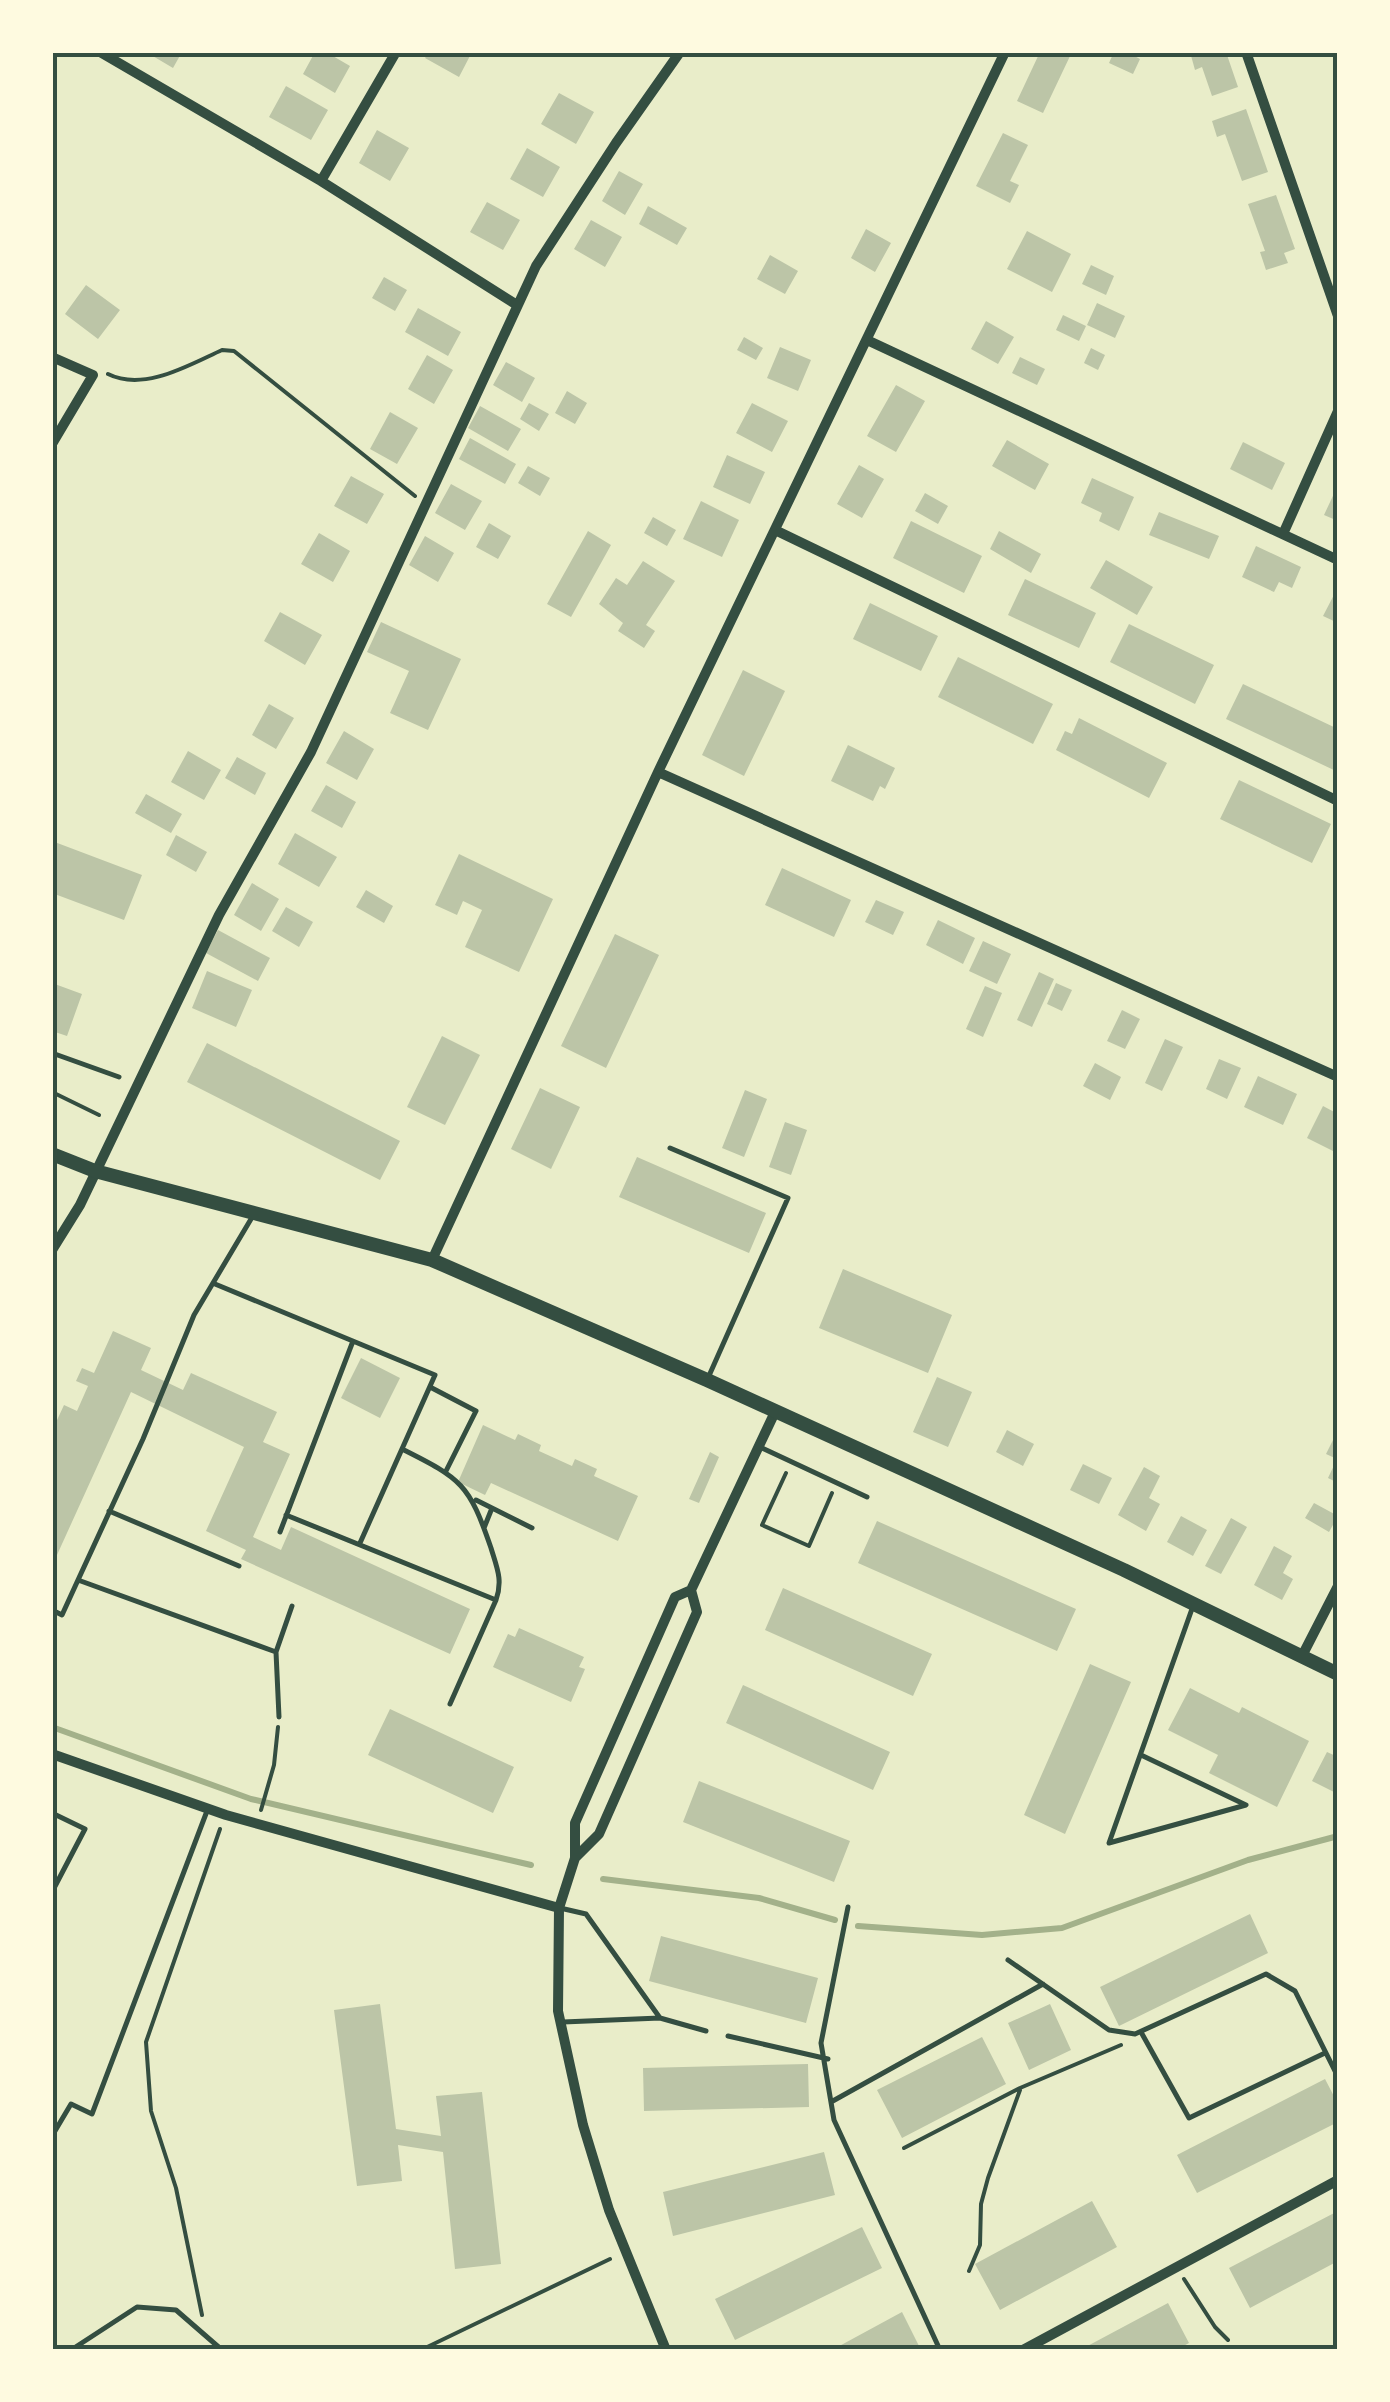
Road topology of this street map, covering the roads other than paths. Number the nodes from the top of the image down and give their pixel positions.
1 (100, 52) edge
2 (396, 52) edge
3 (680, 52) edge
4 (1005, 52) edge
5 (1246, 52) edge
6 (115, 56) edge
7 (321, 181) junction
8 (517, 305) junction
9 (1338, 316) edge
10 (867, 340) junction
11 (52, 357) edge
12 (1338, 411) edge
13 (52, 444) edge
14 (775, 530) junction
15 (1282, 534) junction
16 (1338, 560) edge
17 (658, 772) junction
18 (1338, 800) edge
19 (52, 1053) edge
20 (119, 1077) dead end
21 (1338, 1078) edge
22 (670, 1148) dead end
23 (52, 1154) edge
24 (95, 1172) junction
25 (254, 1213) junction
26 (52, 1250) edge
27 (432, 1260) junction
28 (215, 1284) junction
29 (352, 1341) junction
30 (707, 1380) junction
31 (430, 1387) junction
32 (775, 1412) junction
33 (758, 1446) junction
34 (402, 1449) junction
35 (446, 1472) junction
36 (867, 1496) dead end
37 (474, 1499) junction
38 (492, 1508) junction
39 (109, 1511) junction
40 (286, 1515) junction
41 (484, 1528) junction
42 (532, 1528) dead end
43 (280, 1532) dead end
44 (360, 1543) junction
45 (238, 1566) dead end
46 (78, 1580) junction
47 (1338, 1586) edge
48 (690, 1590) junction
49 (496, 1600) junction
50 (1194, 1604) junction
51 (292, 1606) dead end
52 (52, 1610) edge
53 (276, 1652) junction
54 (1302, 1656) junction
55 (1338, 1674) edge
56 (450, 1704) dead end
57 (279, 1717) road end
58 (52, 1754) edge
59 (1142, 1755) junction
60 (208, 1808) junction
61 (52, 1813) edge
62 (574, 1858) junction
63 (52, 1892) edge
64 (848, 1907) dead end
65 (560, 1908) junction
66 (1008, 1960) dead end
67 (1044, 1984) junction
68 (660, 2018) junction
69 (560, 2022) junction
70 (706, 2031) dead end
71 (1141, 2032) junction
72 (728, 2036) dead end
73 (1325, 2054) junction
74 (826, 2058) junction
75 (1338, 2077) edge
76 (831, 2102) junction
77 (52, 2136) edge
78 (1338, 2180) edge
79 (71, 2350) edge
80 (222, 2350) edge
81 (666, 2350) edge
82 (940, 2350) edge
83 (1023, 2350) edge

1 - 6 street
2 - 7 street
3 - 8 street
4 - 10 street
5 - 9 street
6 - 7 street
7 - 8 street
8 - 24 street
10 - 14 street
10 - 15 street
11 - 13 street
12 - 15 street
14 - 17 street
14 - 18 street
15 - 16 street
17 - 21 street
17 - 27 street
19 - 20 lane
22 - 30 lane
23 - 24 street
24 - 25 street
24 - 26 street
25 - 27 street
25 - 28 lane
27 - 30 street
28 - 29 lane
28 - 39 lane
29 - 31 lane
29 - 40 lane
30 - 32 street
31 - 34 lane
31 - 35 lane
32 - 33 street
32 - 50 street
33 - 36 lane
33 - 48 street
34 - 35 lane
34 - 44 lane
35 - 37 lane
37 - 38 lane
37 - 41 lane
38 - 41 lane
38 - 42 lane
39 - 45 lane
39 - 46 lane
40 - 43 lane
40 - 44 lane
41 - 49 lane
44 - 49 lane
46 - 52 lane
46 - 53 lane
47 - 54 street
48 - 62 street
48 - 62 street
49 - 56 lane
50 - 54 street
50 - 59 lane
51 - 53 lane
53 - 57 lane
54 - 55 street
58 - 60 street
59 - 59 lane
60 - 65 street
60 - 77 lane
61 - 63 lane
62 - 65 street
64 - 74 lane
65 - 68 lane
65 - 69 street
66 - 67 lane
67 - 71 lane
67 - 76 lane
68 - 69 lane
68 - 70 lane
69 - 81 street
71 - 73 lane
71 - 73 lane
72 - 74 lane
73 - 75 lane
74 - 76 lane
76 - 82 lane
78 - 83 street
79 - 80 lane

